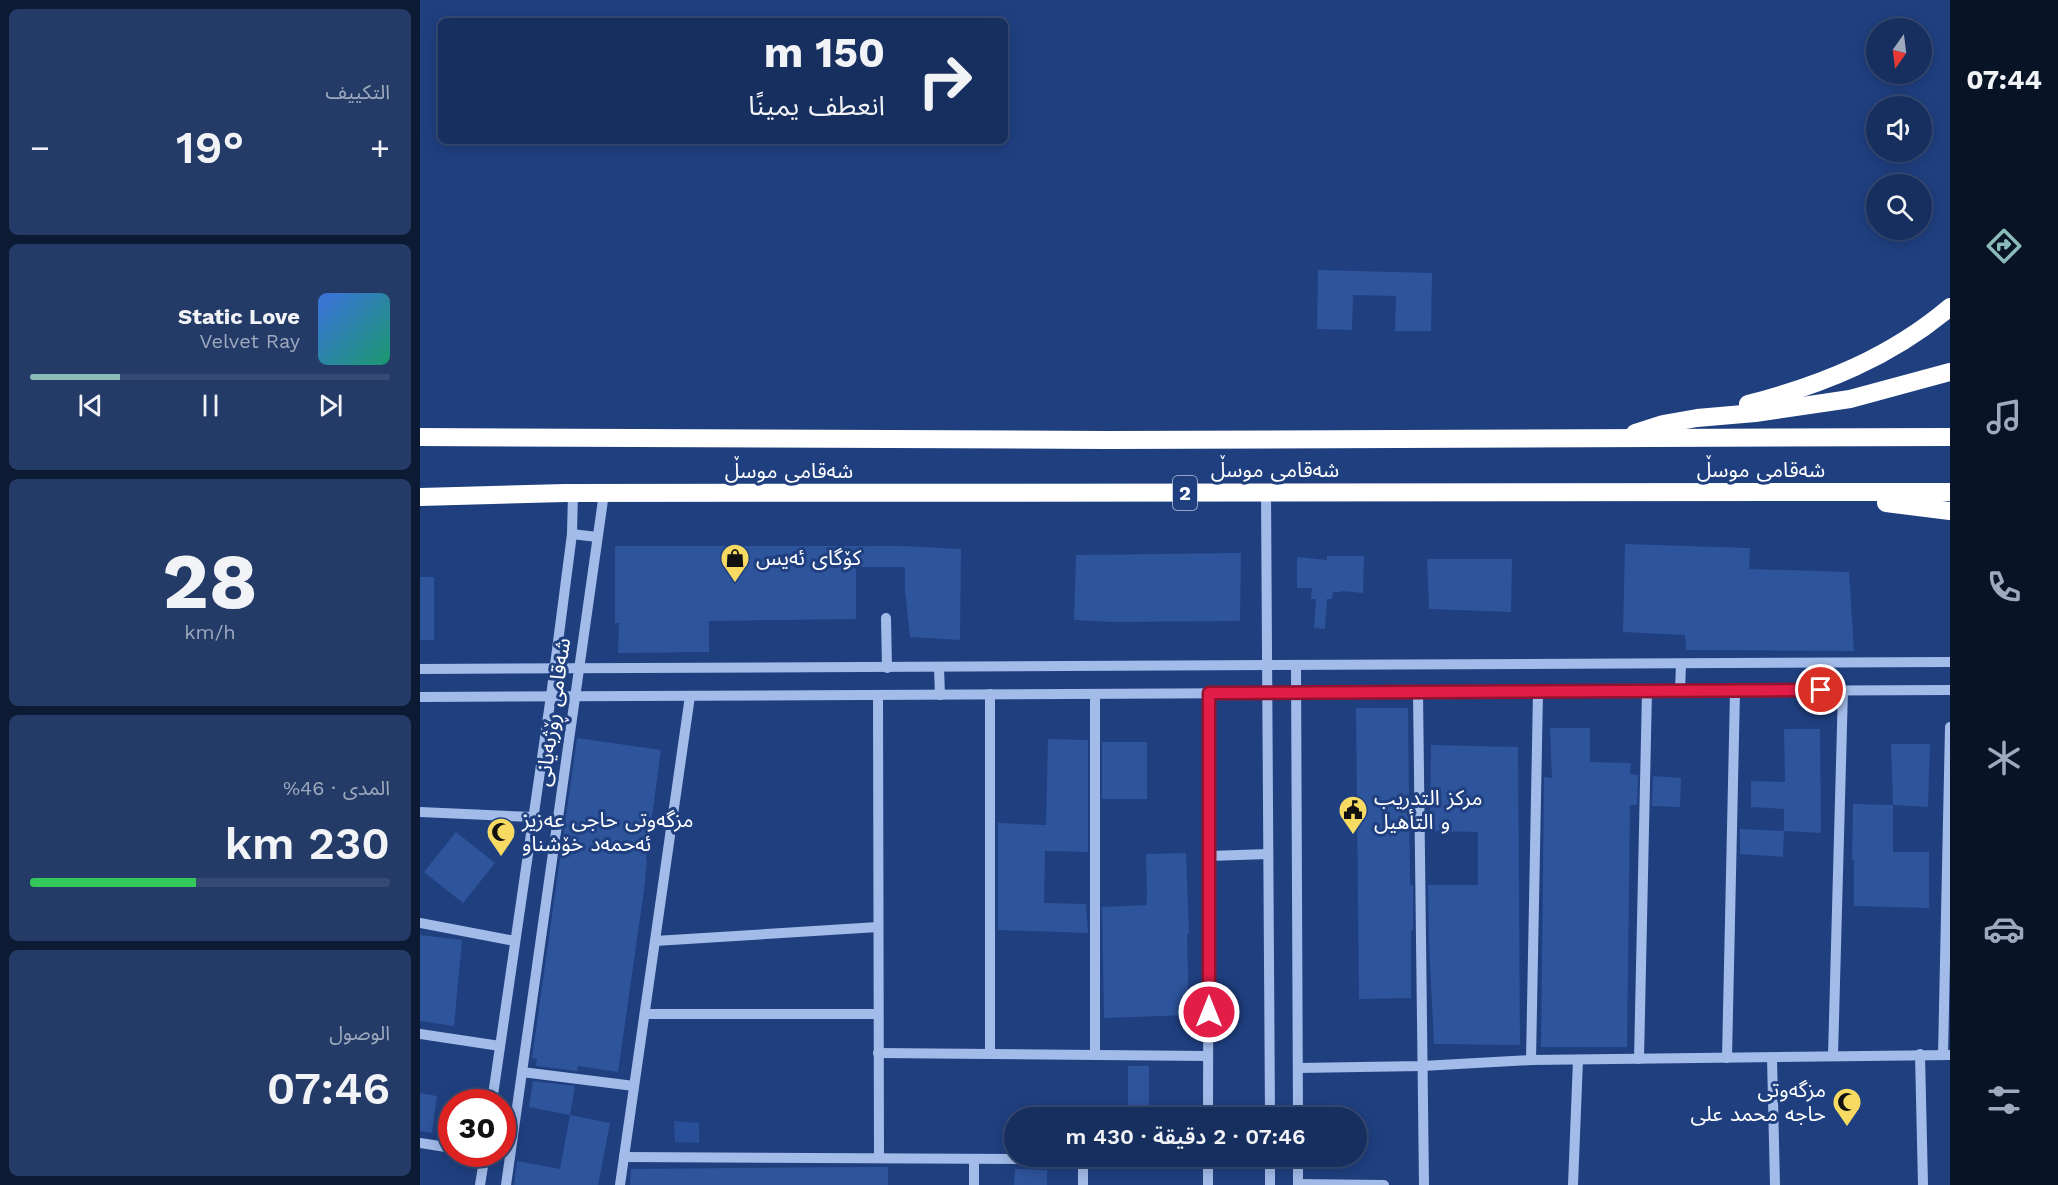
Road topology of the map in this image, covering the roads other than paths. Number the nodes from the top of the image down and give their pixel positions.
1 (1950, 307) edge
2 (1950, 372) edge
3 (1697, 418) junction
4 (420, 437) edge
5 (1950, 437) edge
6 (1620, 439) junction
7 (1950, 492) edge
8 (573, 493) junction
9 (604, 493) junction
10 (1266, 493) junction
11 (1726, 493) junction
12 (420, 497) edge
13 (1950, 511) edge
14 (572, 534) junction
15 (597, 537) junction
16 (886, 618) dead end
17 (1950, 662) edge
18 (1680, 664) junction
19 (1296, 665) junction
20 (1267, 666) junction
21 (887, 668) junction
22 (939, 668) junction
23 (420, 669) edge
24 (554, 669) junction
25 (578, 669) junction
26 (1843, 690) junction
27 (1950, 690) edge
28 (1647, 691) junction
29 (1680, 691) junction
30 (1735, 691) junction
31 (1296, 692) junction
32 (1418, 692) junction
33 (1538, 692) junction
34 (1209, 693) junction
35 (1268, 693) junction
36 (940, 694) junction
37 (990, 694) junction
38 (1095, 694) junction
39 (878, 695) junction
40 (551, 696) junction
41 (575, 696) junction
42 (690, 696) junction
43 (420, 697) edge
44 (1950, 727) edge
45 (420, 812) edge
46 (533, 817) junction
47 (1268, 854) junction
48 (1209, 856) junction
49 (420, 922) edge
50 (878, 927) junction
51 (515, 940) junction
52 (655, 941) junction
53 (645, 1014) junction
54 (878, 1014) junction
55 (420, 1034) edge
56 (500, 1046) junction
57 (879, 1053) junction
58 (990, 1054) junction
59 (1920, 1054) junction
60 (1095, 1055) junction
61 (1946, 1055) edge
62 (1208, 1056) junction
63 (1833, 1056) junction
64 (1772, 1058) junction
65 (1640, 1059) junction
66 (1727, 1059) junction
67 (1531, 1060) junction
68 (1578, 1060) junction
69 (1422, 1066) junction
70 (1298, 1068) junction
71 (522, 1072) junction
72 (634, 1086) junction
73 (494, 1089) edge
74 (1208, 1107) edge
75 (1270, 1107) edge
76 (1298, 1107) edge
77 (420, 1143) edge
78 (438, 1146) edge
79 (624, 1157) junction
80 (879, 1158) junction
81 (974, 1159) junction
82 (1004, 1159) edge
83 (483, 1167) edge
84 (1083, 1167) edge
85 (1208, 1167) edge
86 (1270, 1167) edge
87 (1298, 1167) edge
88 (480, 1185) edge
89 (506, 1185) edge
90 (620, 1185) edge
91 (974, 1185) edge
92 (1083, 1185) edge
93 (1208, 1185) edge
94 (1270, 1185) edge
95 (1298, 1185) edge
96 (1383, 1185) edge
97 (1424, 1185) edge
98 (1573, 1185) edge
99 (1775, 1185) edge
100 (1923, 1185) edge

1 - 3 highway
2 - 3 highway
3 - 6 highway
4 - 6 highway, شەقامی موسڵ
5 - 6 highway, شەقامی موسڵ
7 - 11 highway, شەقامی موسڵ / 2
8 - 9 highway, شەقامی موسڵ / 2
8 - 12 highway, شەقامی موسڵ / 2
8 - 14 street, شەقامی ڕۆژبەیانی
9 - 10 highway, شەقامی موسڵ / 2
9 - 15 street, شەقامی ڕۆژبەیانی
10 - 11 highway, شەقامی موسڵ / 2
10 - 20 street
11 - 13 highway
14 - 15 street
14 - 24 street, شەقامی ڕۆژبەیانی
15 - 25 street, شەقامی ڕۆژبەیانی
16 - 21 street
17 - 18 street
18 - 19 street
18 - 29 street
19 - 20 street
19 - 31 street
20 - 22 street
20 - 35 street
21 - 22 street
21 - 25 street
22 - 36 street
23 - 24 street
24 - 25 street
24 - 40 street, شەقامی ڕۆژبەیانی
25 - 41 street, شەقامی ڕۆژبەیانی
26 - 27 street
26 - 30 street
26 - 63 street
28 - 29 street
28 - 33 street
28 - 65 street
29 - 30 street
30 - 66 street
31 - 32 street
31 - 35 street
31 - 70 street
32 - 33 street
32 - 69 street
33 - 67 street
34 - 35 street
34 - 38 street
34 - 48 street
35 - 47 street
36 - 37 street
36 - 39 street
37 - 38 street
37 - 58 street
38 - 60 street
39 - 42 street
39 - 50 street
40 - 41 street
40 - 43 street
40 - 46 street, شەقامی ڕۆژبەیانی
41 - 42 street
41 - 71 street, شەقامی ڕۆژبەیانی
42 - 52 street
44 - 61 street
45 - 46 street
46 - 51 street, شەقامی ڕۆژبەیانی
47 - 48 street
47 - 75 street
48 - 62 street
49 - 51 street
50 - 52 street
50 - 54 street
51 - 56 street, شەقامی ڕۆژبەیانی
52 - 53 street
53 - 54 street
53 - 72 street
54 - 57 street
55 - 56 street
56 - 73 street, شەقامی ڕۆژبەیانی
57 - 58 street
57 - 80 street
58 - 60 street
59 - 61 street
59 - 63 street
59 - 100 street
60 - 62 street
62 - 74 street
63 - 64 street
64 - 66 street
64 - 99 street
65 - 66 street
65 - 68 street
67 - 68 street
67 - 69 street
68 - 98 street
69 - 70 street
69 - 97 street
70 - 76 street
71 - 72 street
71 - 89 street, شەقامی ڕۆژبەیانی
72 - 79 street
77 - 78 street
79 - 80 street
79 - 90 street
80 - 81 street
81 - 82 street
81 - 91 street
83 - 88 street
84 - 92 street
85 - 93 street
86 - 94 street
87 - 95 street
95 - 96 street

